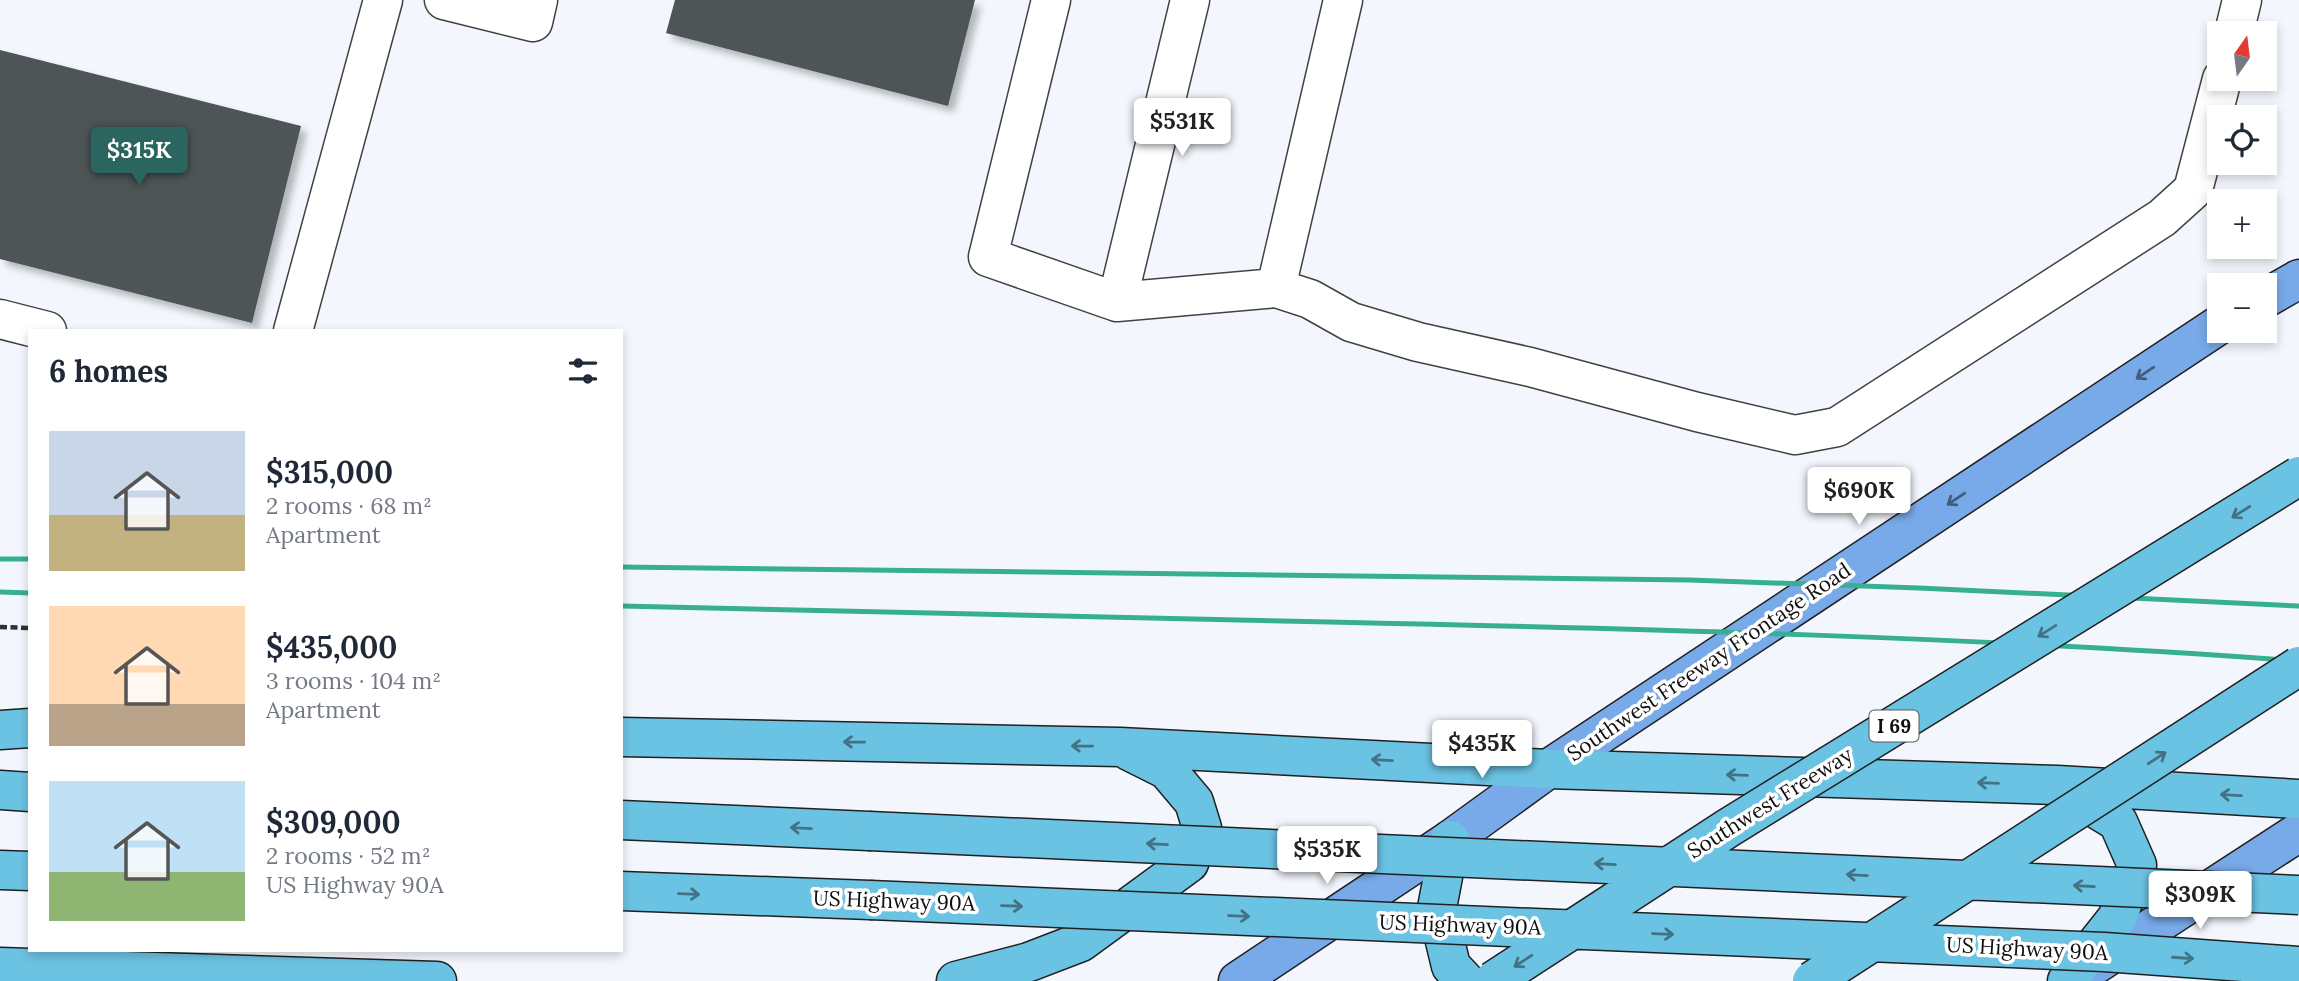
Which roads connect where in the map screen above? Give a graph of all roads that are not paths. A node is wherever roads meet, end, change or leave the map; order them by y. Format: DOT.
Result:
graph roads {
  1 [pos="383,0"];
  2 [pos="444,0"];
  3 [pos="538,0"];
  4 [pos="1051,0"];
  5 [pos="1190,0"];
  6 [pos="1343,0"];
  7 [pos="2242,0"];
  8 [pos="2237,21"];
  9 [pos="2219,91"];
  10 [pos="2299,279"];
  11 [pos="1276,288"];
  12 [pos="2277,292"];
  13 [pos="1116,302"];
  14 [pos="0,319"];
  15 [pos="39,329"];
  16 [pos="294,329"];
  17 [pos="2207,333"];
  18 [pos="2299,476"];
  19 [pos="2299,666"];
  20 [pos="28,728"];
  21 [pos="0,730"];
  22 [pos="623,737"];
  23 [pos="1120,747"];
  24 [pos="1548,769"];
  25 [pos="2057,785"];
  26 [pos="0,790"];
  27 [pos="28,792"];
  28 [pos="2299,799"];
  29 [pos="623,820"];
  30 [pos="2299,832"];
  31 [pos="1450,840"];
  32 [pos="0,870"];
  33 [pos="28,871"];
  34 [pos="623,891"];
  35 [pos="2299,895"];
  36 [pos="0,967"];
  37 [pos="2299,967"];
  38 [pos="437,981"];
  39 [pos="956,981"];
  40 [pos="1238,981"];
  41 [pos="1465,981"];
  42 [pos="1493,981"];
  43 [pos="1812,981"];
  44 [pos="2069,981"];
  1 -- 16 [label="street"];
  2 -- 3 [label="street"];
  4 -- 13 [label="street"];
  5 -- 13 [label="street"];
  6 -- 11 [label="street"];
  7 -- 8 [label="street"];
  9 -- 11 [label="street"];
  10 -- 12 [label="main road"];
  11 -- 13 [label="street"];
  14 -- 15 [label="street"];
  17 -- 24 [label="main road, Southwest Freeway Frontage Road, one-way"];
  18 -- 42 [label="highway, Southwest Freeway / I 69, one-way, bridge"];
  43 -- 19 [label="highway, one-way, bridge"];
  20 -- 21 [label="highway"];
  23 -- 22 [label="highway, one-way"];
  24 -- 23 [label="highway, one-way"];
  23 -- 39 [label="highway"];
  25 -- 24 [label="highway, one-way"];
  24 -- 31 [label="main road, Southwest Freeway Frontage Road"];
  28 -- 25 [label="highway, one-way"];
  25 -- 44 [label="highway"];
  26 -- 27 [label="highway"];
  35 -- 29 [label="highway, one-way, bridge"];
  30 -- 44 [label="main road"];
  31 -- 40 [label="main road, Southwest Freeway Frontage Road"];
  31 -- 41 [label="highway"];
  32 -- 33 [label="highway"];
  34 -- 37 [label="highway, US Highway 90A, one-way, bridge"];
  36 -- 38 [label="highway"];
}
